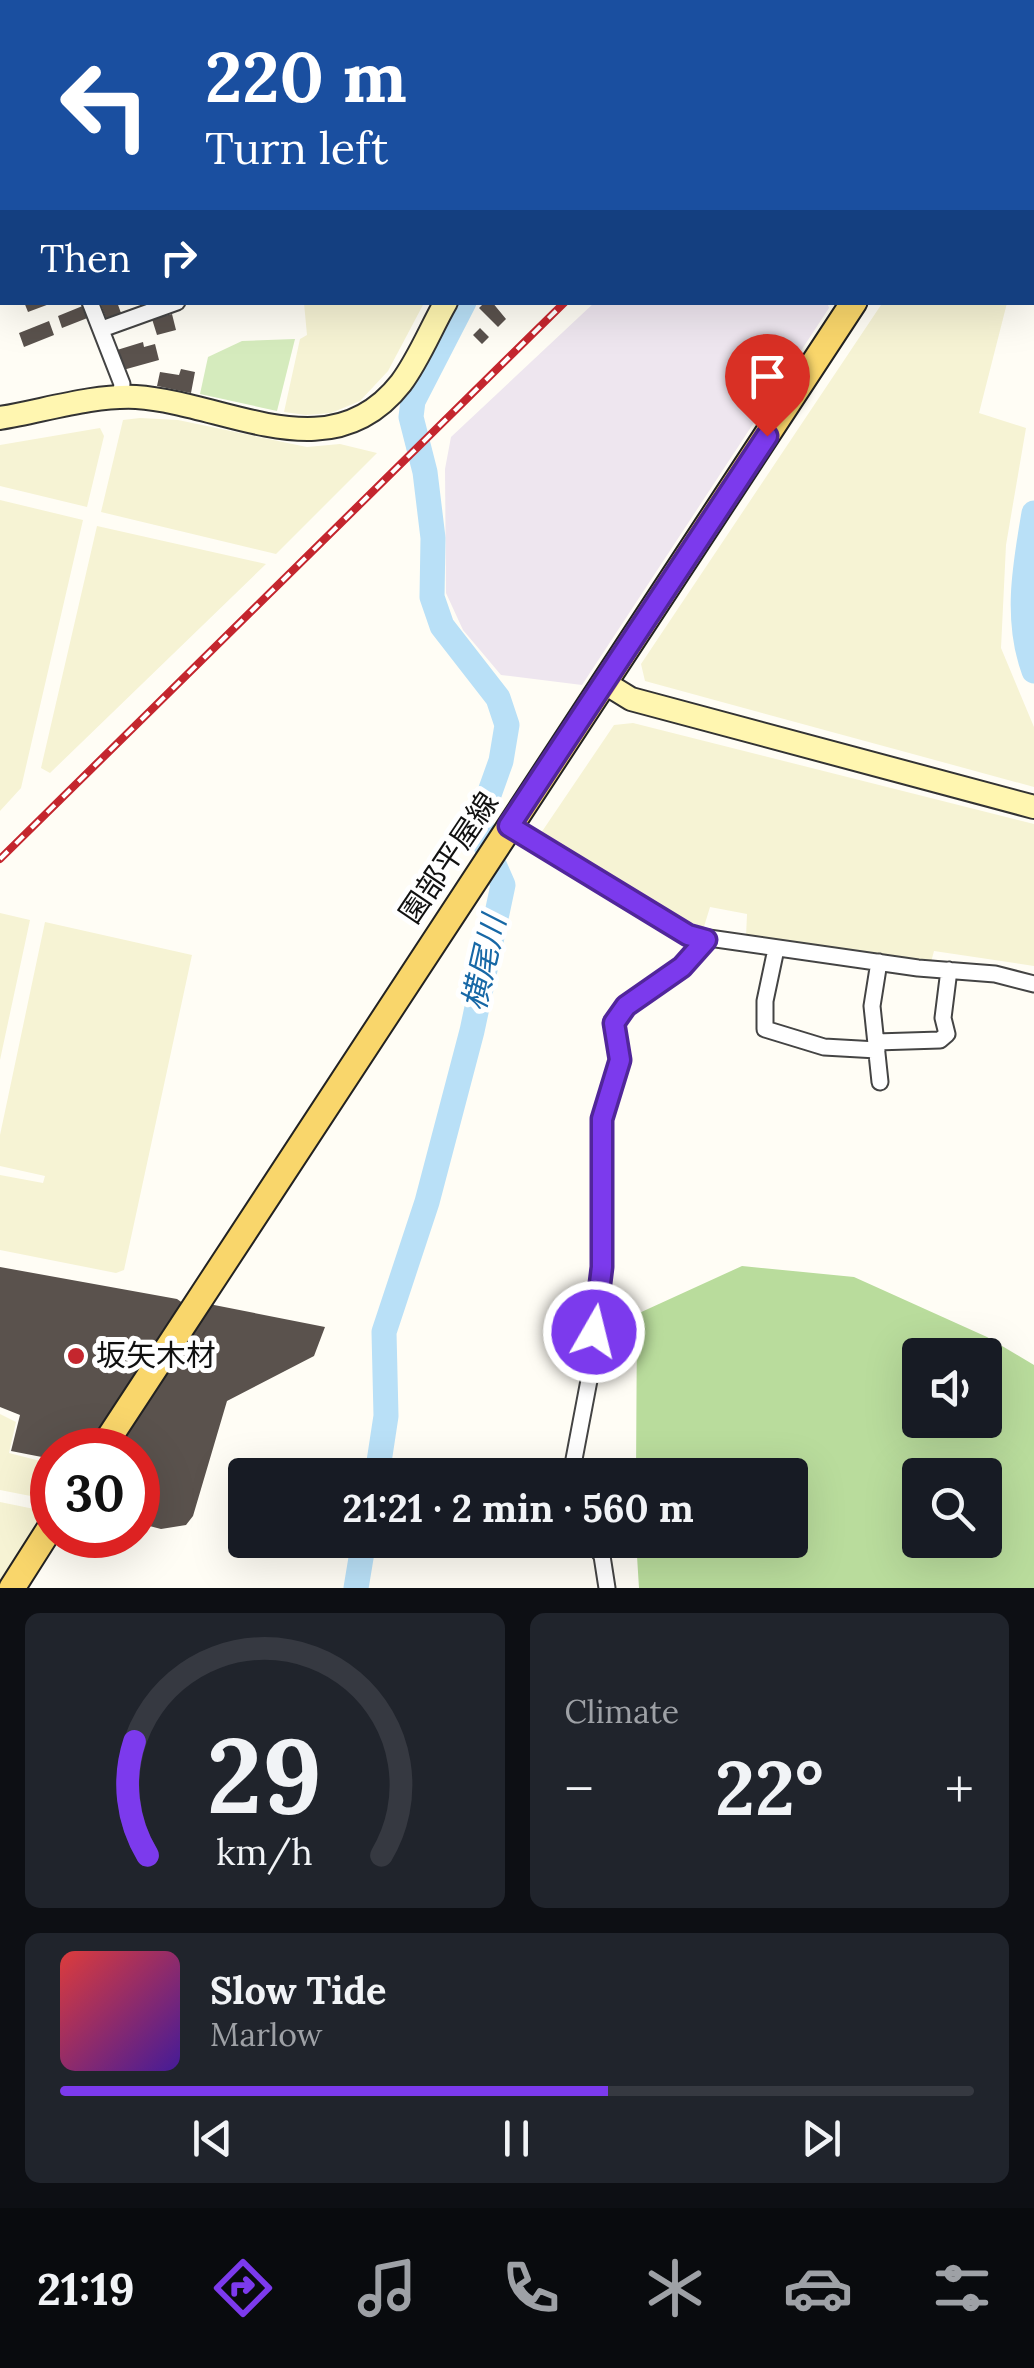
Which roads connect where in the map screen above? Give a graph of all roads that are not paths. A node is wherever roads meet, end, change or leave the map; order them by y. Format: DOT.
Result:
graph roads {
  1 [pos="91,305"];
  2 [pos="169,305"];
  3 [pos="444,305"];
  4 [pos="852,305"];
  5 [pos="102,329"];
  6 [pos="120,398"];
  7 [pos="0,418"];
  8 [pos="605,683"];
  9 [pos="1034,807"];
  10 [pos="509,826"];
  11 [pos="706,940"];
  12 [pos="776,949"];
  13 [pos="879,962"];
  14 [pos="949,970"];
  15 [pos="1034,984"];
  16 [pos="876,1046"];
  17 [pos="880,1082"];
  18 [pos="115,1428"];
  19 [pos="574,1458"];
  20 [pos="31,1558"];
  21 [pos="602,1558"];
  22 [pos="12,1588"];
  23 [pos="607,1588"];
  1 -- 5 [label="street"];
  2 -- 5 [label="street"];
  3 -- 6 [label="street"];
  4 -- 8 [label="main road, 園部平屋線"];
  5 -- 6 [label="street"];
  6 -- 7 [label="street"];
  8 -- 9 [label="street"];
  8 -- 10 [label="main road, 園部平屋線"];
  10 -- 11 [label="street"];
  10 -- 18 [label="main road, 園部平屋線"];
  11 -- 12 [label="street"];
  11 -- 19 [label="street"];
  12 -- 13 [label="street"];
  12 -- 16 [label="street"];
  13 -- 14 [label="street"];
  13 -- 16 [label="street"];
  14 -- 15 [label="street"];
  14 -- 16 [label="street"];
  16 -- 17 [label="street"];
  20 -- 22 [label="main road"];
  21 -- 23 [label="street"];
}
